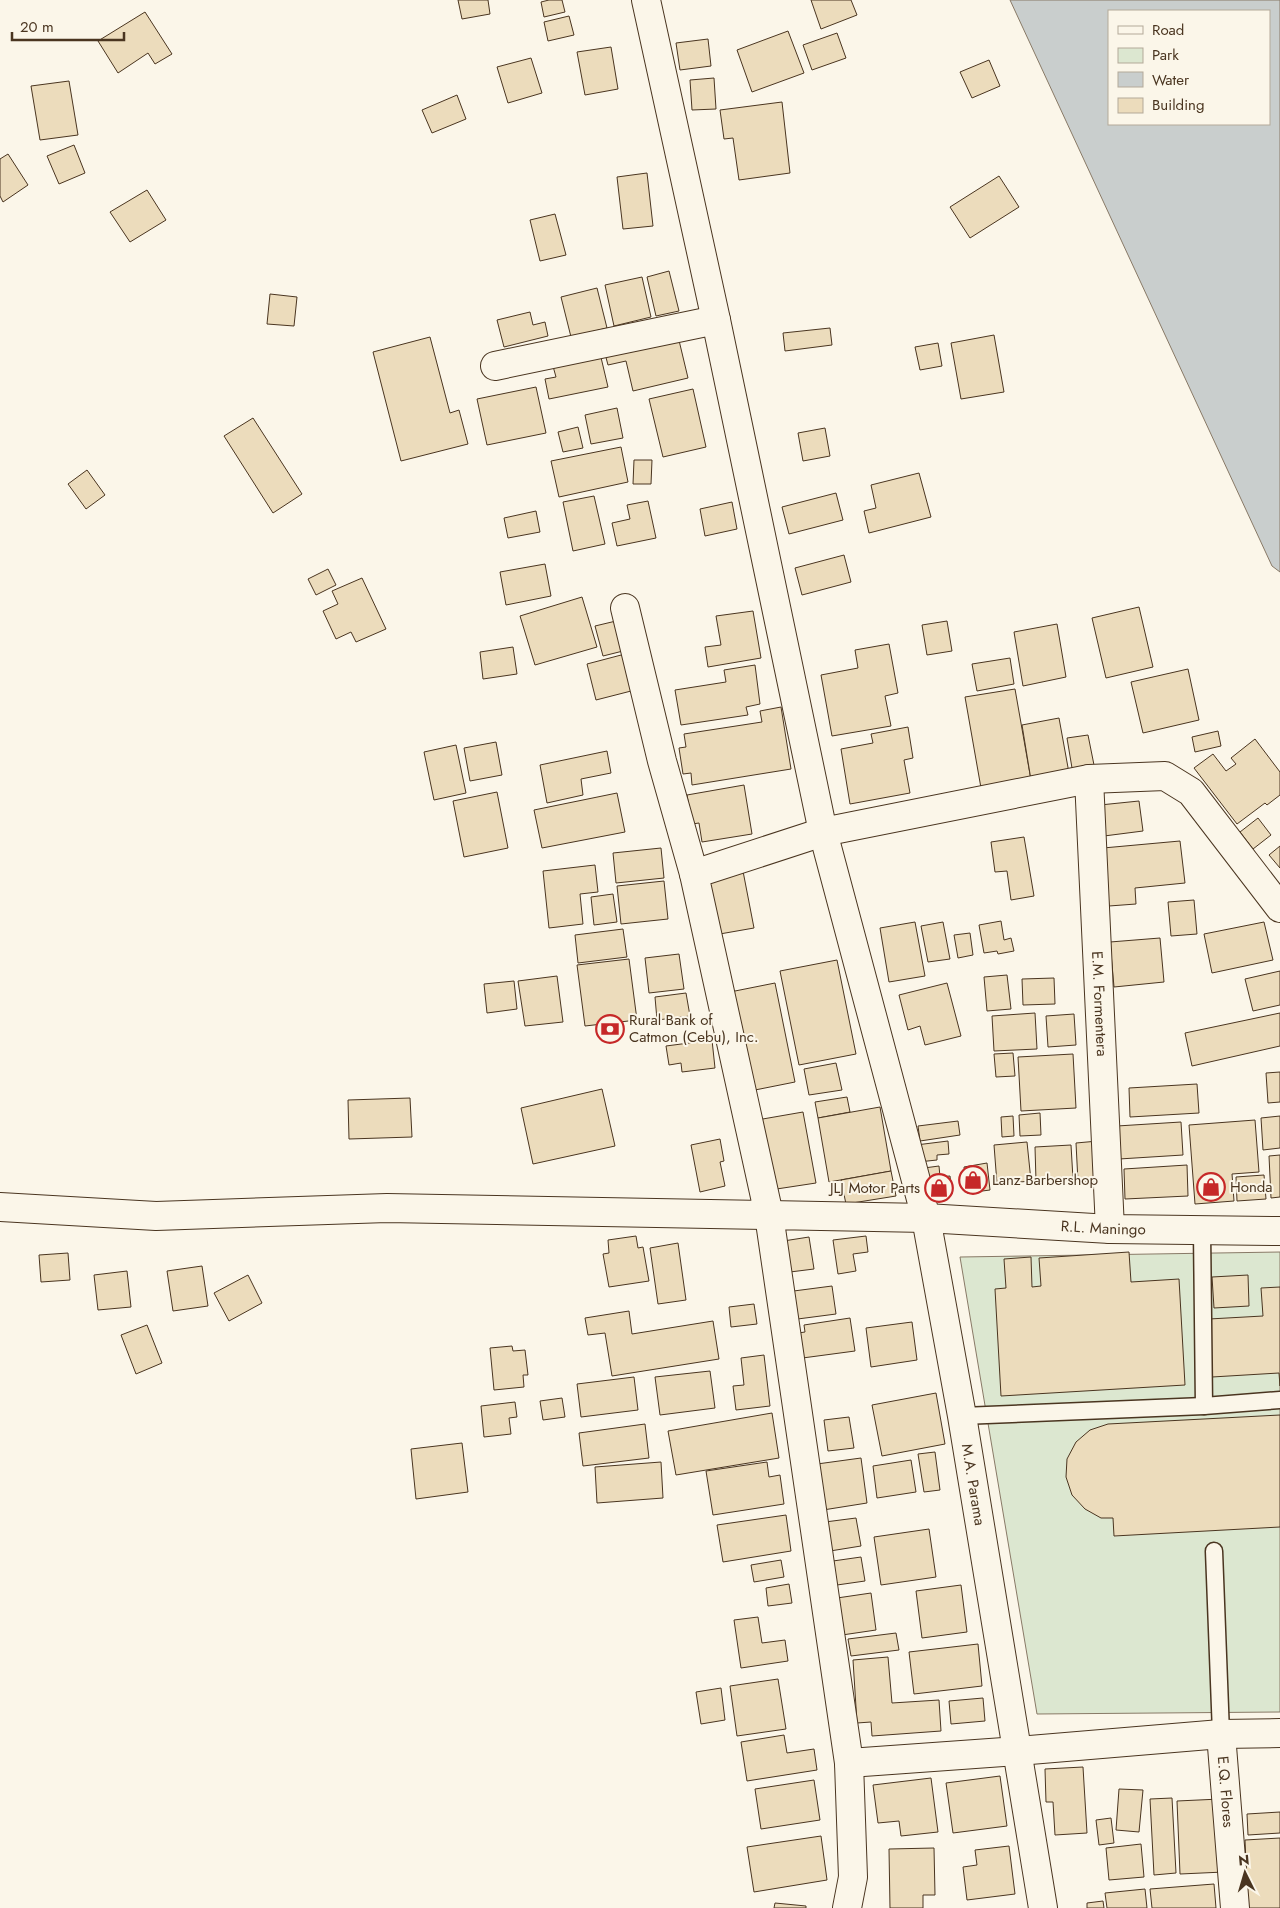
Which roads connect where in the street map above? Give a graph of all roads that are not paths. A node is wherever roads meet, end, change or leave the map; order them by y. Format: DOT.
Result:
graph roads {
  1 [pos="646,0"];
  2 [pos="716,320"];
  3 [pos="495,366"];
  4 [pos="625,608"];
  5 [pos="1089,779"];
  6 [pos="823,832"];
  7 [pos="694,874"];
  8 [pos="1280,908"];
  9 [pos="0,1207"];
  10 [pos="769,1215"];
  11 [pos="926,1218"];
  12 [pos="1110,1229"];
  13 [pos="1202,1231"];
  14 [pos="1280,1231"];
  15 [pos="1280,1400"];
  16 [pos="1204,1406"];
  17 [pos="962,1416"];
  18 [pos="1214,1551"];
  19 [pos="1280,1733"];
  20 [pos="1221,1734"];
  21 [pos="1018,1751"];
  22 [pos="849,1763"];
  23 [pos="846,1908"];
  24 [pos="1043,1908"];
  25 [pos="1236,1908"];
  1 -- 2 [label="street, M.A. Parama"];
  2 -- 3 [label="street"];
  2 -- 6 [label="street, M.A. Parama"];
  4 -- 7 [label="street"];
  5 -- 6 [label="street"];
  5 -- 8 [label="street"];
  5 -- 12 [label="street, E.M. Formentera"];
  6 -- 7 [label="street"];
  6 -- 11 [label="street, M.A. Parama"];
  7 -- 10 [label="street"];
  9 -- 10 [label="street, R.L. Maningo"];
  10 -- 11 [label="street, R.L. Maningo"];
  10 -- 22 [label="street"];
  11 -- 12 [label="street, R.L. Maningo"];
  11 -- 17 [label="street, M.A. Parama"];
  12 -- 13 [label="street, R.L. Maningo"];
  13 -- 14 [label="street, R.L. Maningo"];
  13 -- 16 [label="lane"];
  15 -- 16 [label="lane"];
  16 -- 17 [label="lane"];
  17 -- 21 [label="street, M.A. Parama"];
  18 -- 20 [label="lane"];
  19 -- 20 [label="street"];
  20 -- 21 [label="street"];
  20 -- 25 [label="street, E.Q. Flores"];
  21 -- 22 [label="street"];
  21 -- 24 [label="street, M.A. Parama"];
  22 -- 23 [label="street"];
}
